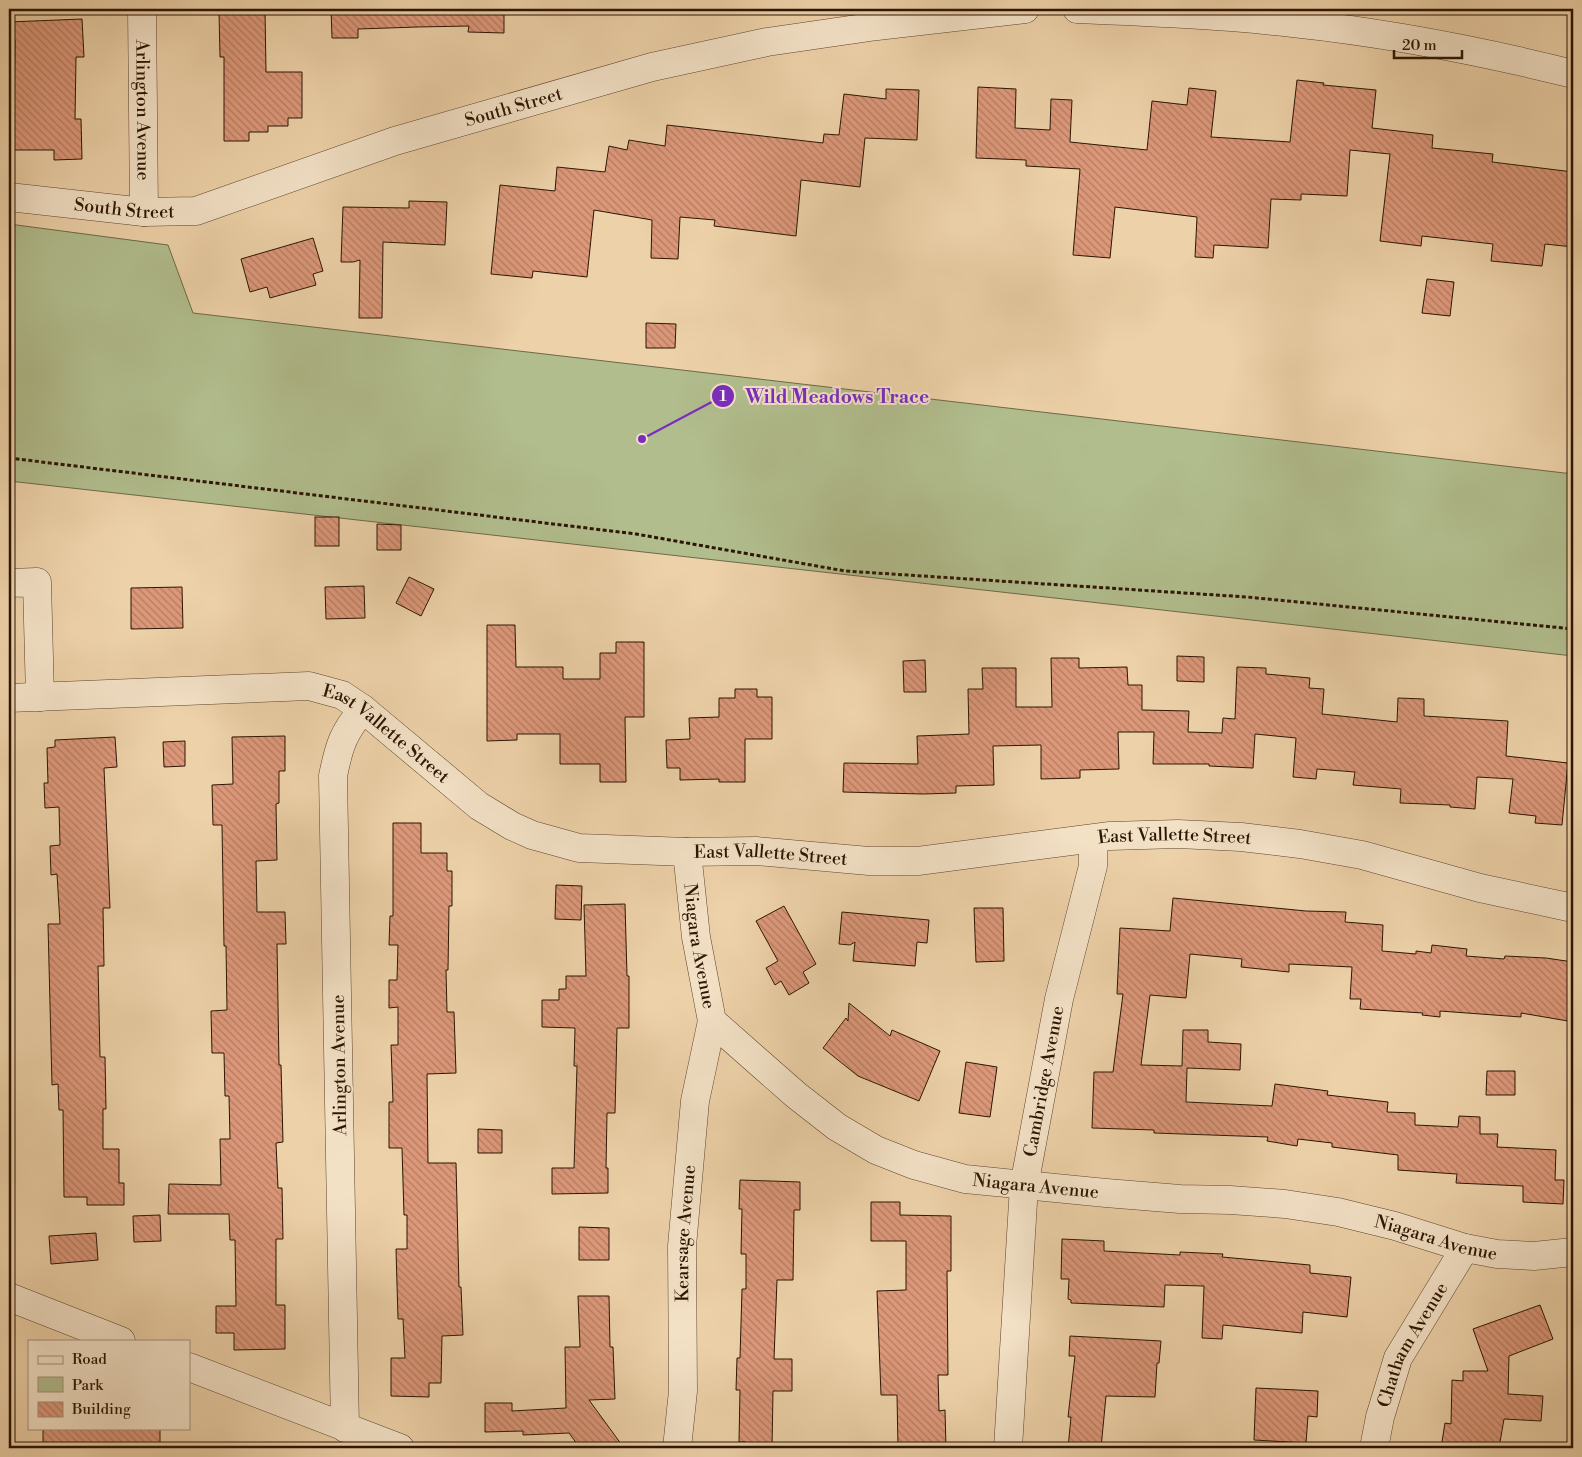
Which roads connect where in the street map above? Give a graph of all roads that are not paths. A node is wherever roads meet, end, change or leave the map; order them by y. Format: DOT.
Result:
graph roads {
  1 [pos="142,9"];
  2 [pos="1025,9"];
  3 [pos="1077,9"];
  4 [pos="1573,74"];
  5 [pos="9,197"];
  6 [pos="144,212"];
  7 [pos="9,583"];
  8 [pos="40,696"];
  9 [pos="9,698"];
  10 [pos="363,709"];
  11 [pos="1093,839"];
  12 [pos="687,852"];
  13 [pos="1573,908"];
  14 [pos="712,1021"];
  15 [pos="1024,1186"];
  16 [pos="1465,1248"];
  17 [pos="1573,1252"];
  18 [pos="9,1297"];
  19 [pos="118,1340"];
  20 [pos="190,1367"];
  21 [pos="345,1428"];
  22 [pos="400,1448"];
  23 [pos="677,1448"];
  24 [pos="1008,1448"];
  25 [pos="1374,1448"];
  1 -- 6 [label="street, Arlington Avenue"];
  2 -- 6 [label="street, South Street"];
  3 -- 4 [label="street"];
  5 -- 6 [label="street, South Street"];
  7 -- 8 [label="street"];
  8 -- 9 [label="street, East Vallette Street"];
  8 -- 10 [label="street, East Vallette Street"];
  10 -- 12 [label="street, East Vallette Street"];
  10 -- 21 [label="street, Arlington Avenue"];
  11 -- 12 [label="street, East Vallette Street"];
  11 -- 13 [label="street, East Vallette Street"];
  11 -- 15 [label="street, Cambridge Avenue"];
  12 -- 14 [label="street, Niagara Avenue"];
  14 -- 15 [label="street, Niagara Avenue"];
  14 -- 23 [label="street, Kearsage Avenue"];
  15 -- 16 [label="street, Niagara Avenue"];
  15 -- 24 [label="street, Cambridge Avenue"];
  16 -- 17 [label="street, Niagara Avenue"];
  16 -- 25 [label="street, Chatham Avenue"];
  18 -- 19 [label="street"];
  20 -- 21 [label="street"];
  21 -- 22 [label="street"];
}
